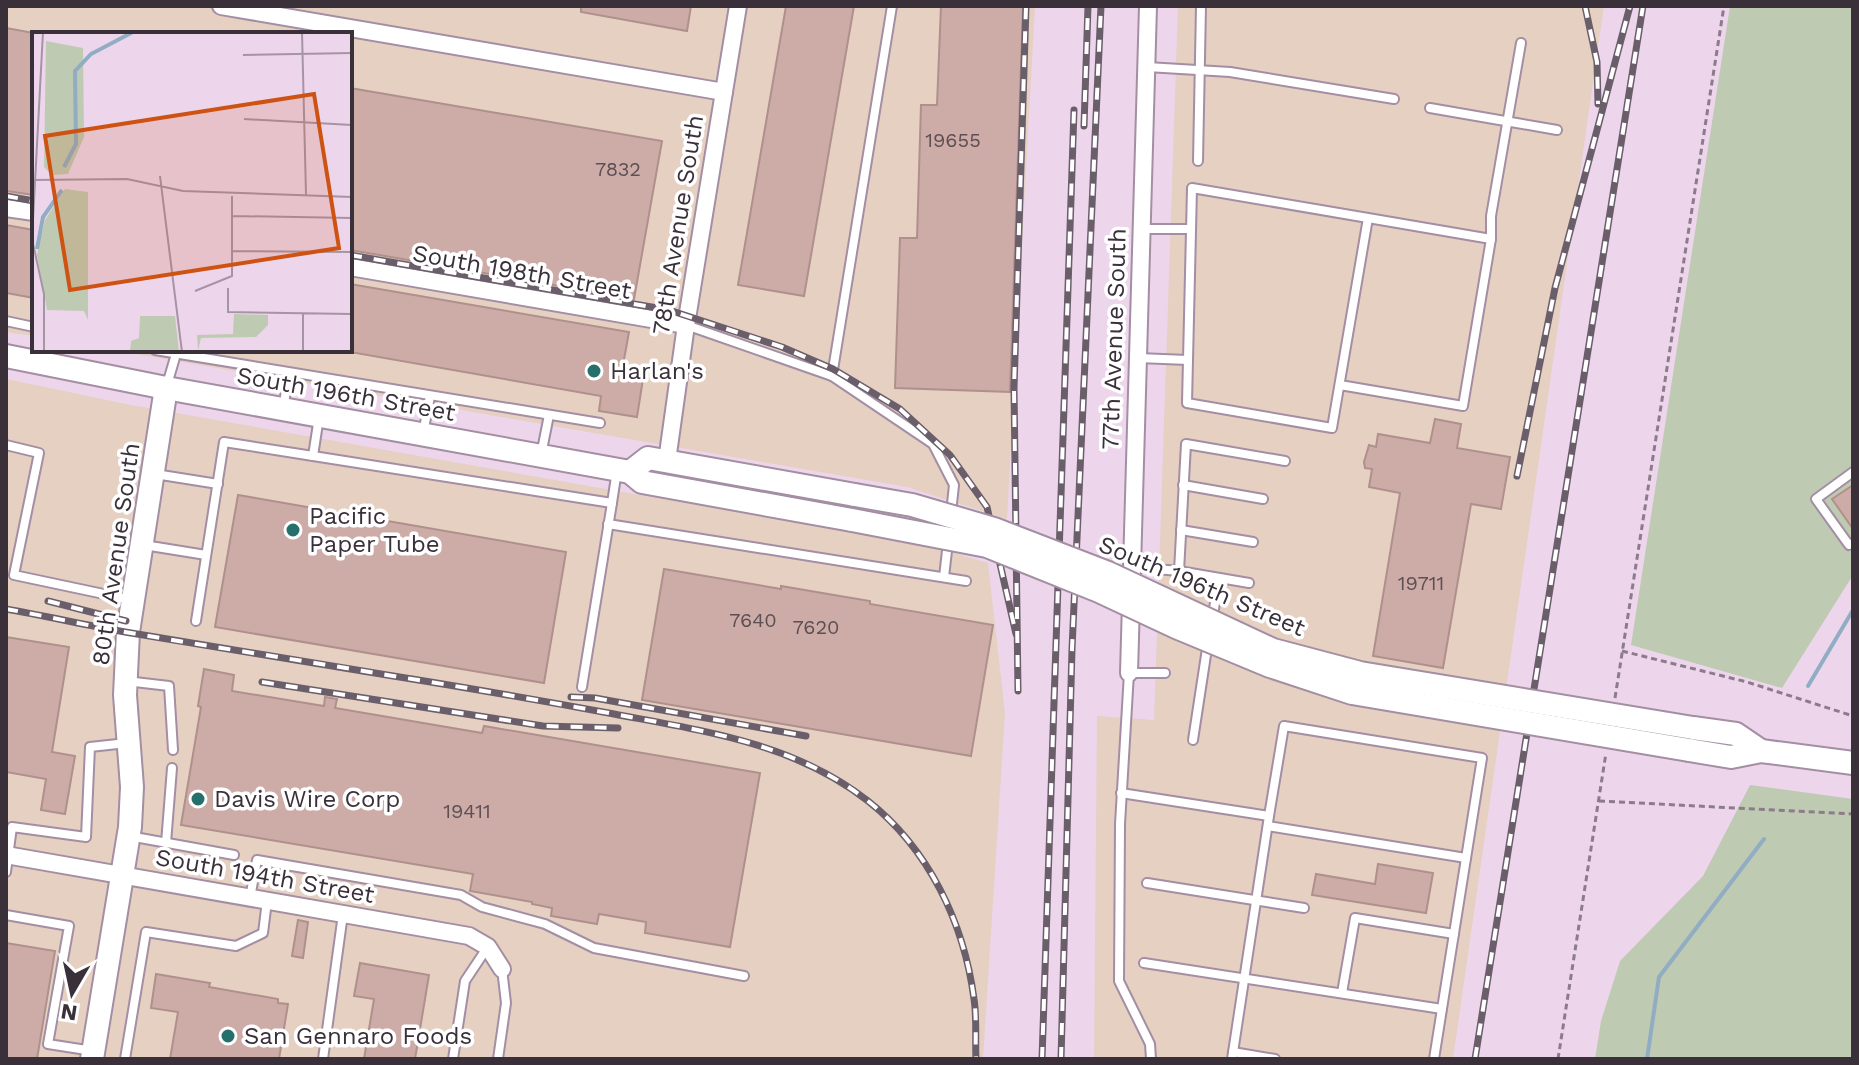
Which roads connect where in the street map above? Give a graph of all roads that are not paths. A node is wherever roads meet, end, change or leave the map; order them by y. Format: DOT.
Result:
graph roads {
  1 [pos="221,6"];
  2 [pos="738,6"];
  3 [pos="892,6"];
  4 [pos="1148,6"];
  5 [pos="1201,6"];
  6 [pos="1521,43"];
  7 [pos="1146,67"];
  8 [pos="1200,70"];
  9 [pos="724,92"];
  10 [pos="1394,99"];
  11 [pos="1430,108"];
  12 [pos="1508,121"];
  13 [pos="1557,130"];
  14 [pos="1198,161"];
  15 [pos="6,208"];
  16 [pos="32,212"];
  17 [pos="1368,218"];
  18 [pos="1141,229"];
  19 [pos="1191,229"];
  20 [pos="1491,239"];
  21 [pos="352,267"];
  22 [pos="6,321"];
  23 [pos="686,325"];
  24 [pos="32,327"];
  25 [pos="166,352"];
  26 [pos="176,354"];
  27 [pos="6,356"];
  28 [pos="53,358"];
  29 [pos="1137,358"];
  30 [pos="1188,360"];
  31 [pos="289,373"];
  32 [pos="832,376"];
  33 [pos="1340,385"];
  34 [pos="166,388"];
  35 [pos="430,396"];
  36 [pos="283,409"];
  37 [pos="549,415"];
  38 [pos="319,416"];
  39 [pos="600,423"];
  40 [pos="423,435"];
  41 [pos="6,445"];
  42 [pos="313,456"];
  43 [pos="541,456"];
  44 [pos="667,461"];
  45 [pos="1285,461"];
  46 [pos="623,471"];
  47 [pos="1853,472"];
  48 [pos="152,474"];
  49 [pos="218,484"];
  50 [pos="1183,485"];
  51 [pos="1263,499"];
  52 [pos="612,503"];
  53 [pos="608,524"];
  54 [pos="1181,530"];
  55 [pos="1253,542"];
  56 [pos="1853,543"];
  57 [pos="141,545"];
  58 [pos="206,555"];
  59 [pos="1132,567"];
  60 [pos="1179,571"];
  61 [pos="944,577"];
  62 [pos="1219,578"];
  63 [pos="966,581"];
  64 [pos="1249,583"];
  65 [pos="132,600"];
  66 [pos="196,621"];
  67 [pos="1129,673"];
  68 [pos="1165,673"];
  69 [pos="125,681"];
  70 [pos="582,687"];
  71 [pos="1691,739"];
  72 [pos="1193,740"];
  73 [pos="127,743"];
  74 [pos="173,750"];
  75 [pos="1853,763"];
  76 [pos="172,768"];
  77 [pos="1121,793"];
  78 [pos="1269,816"];
  79 [pos="9,825"];
  80 [pos="1268,826"];
  81 [pos="129,836"];
  82 [pos="166,843"];
  83 [pos="234,855"];
  84 [pos="1466,858"];
  85 [pos="7,861"];
  86 [pos="124,876"];
  87 [pos="1147,883"];
  88 [pos="258,899"];
  89 [pos="1256,900"];
  90 [pos="1304,908"];
  91 [pos="344,913"];
  92 [pos="6,915"];
  93 [pos="1454,934"];
  94 [pos="488,947"];
  95 [pos="1144,963"];
  96 [pos="502,969"];
  97 [pos="744,976"];
  98 [pos="1244,978"];
  99 [pos="1342,993"];
  100 [pos="1442,1009"];
  101 [pos="93,1055"];
  102 [pos="1233,1056"];
  103 [pos="125,1059"];
  104 [pos="323,1059"];
  105 [pos="453,1059"];
  106 [pos="498,1059"];
  107 [pos="1151,1059"];
  108 [pos="1275,1059"];
  109 [pos="1434,1059"];
  1 -- 9 [label="street"];
  2 -- 9 [label="street, 78th Avenue South"];
  3 -- 32 [label="lane"];
  4 -- 7 [label="street, 77th Avenue South"];
  5 -- 8 [label="lane"];
  6 -- 12 [label="lane"];
  7 -- 8 [label="lane"];
  7 -- 18 [label="street, 77th Avenue South"];
  8 -- 10 [label="lane"];
  8 -- 14 [label="lane"];
  9 -- 23 [label="street, 78th Avenue South"];
  11 -- 12 [label="lane"];
  12 -- 13 [label="lane"];
  12 -- 20 [label="lane"];
  15 -- 16 [label="street"];
  17 -- 19 [label="lane"];
  17 -- 20 [label="lane"];
  17 -- 33 [label="lane"];
  18 -- 19 [label="lane"];
  18 -- 29 [label="street, 77th Avenue South"];
  19 -- 30 [label="lane"];
  20 -- 33 [label="lane"];
  21 -- 23 [label="street, South 198th Street"];
  22 -- 24 [label="lane"];
  23 -- 32 [label="lane"];
  23 -- 44 [label="street, 78th Avenue South"];
  25 -- 26 [label="lane"];
  26 -- 31 [label="lane"];
  26 -- 34 [label="lane"];
  27 -- 28 [label="main road, South 196th Street"];
  28 -- 34 [label="main road, South 196th Street"];
  29 -- 30 [label="lane"];
  29 -- 59 [label="street, 77th Avenue South"];
  30 -- 33 [label="lane"];
  31 -- 35 [label="lane"];
  31 -- 36 [label="lane"];
  32 -- 61 [label="lane"];
  34 -- 36 [label="main road, South 196th Street"];
  34 -- 48 [label="main road, 80th Avenue South"];
  35 -- 37 [label="lane"];
  35 -- 40 [label="lane"];
  36 -- 38 [label="main road, South 196th Street"];
  37 -- 39 [label="lane"];
  37 -- 43 [label="lane"];
  38 -- 40 [label="main road, South 196th Street"];
  38 -- 42 [label="lane"];
  40 -- 43 [label="main road, South 196th Street"];
  41 -- 65 [label="lane"];
  42 -- 49 [label="lane"];
  42 -- 52 [label="lane"];
  43 -- 46 [label="main road, South 196th Street"];
  44 -- 46 [label="main road, South 196th Street"];
  44 -- 71 [label="main road, South 196th Street, bridge"];
  45 -- 50 [label="lane"];
  46 -- 52 [label="lane"];
  46 -- 71 [label="main road, South 196th Street, bridge"];
  47 -- 56 [label="lane"];
  48 -- 49 [label="lane"];
  48 -- 57 [label="main road, 80th Avenue South"];
  49 -- 58 [label="lane"];
  50 -- 51 [label="lane"];
  50 -- 54 [label="lane"];
  52 -- 53 [label="lane"];
  53 -- 61 [label="lane"];
  53 -- 70 [label="lane"];
  54 -- 55 [label="lane"];
  54 -- 60 [label="lane"];
  57 -- 58 [label="lane"];
  57 -- 65 [label="main road, 80th Avenue South"];
  58 -- 66 [label="lane"];
  59 -- 60 [label="lane"];
  59 -- 67 [label="street, 77th Avenue South"];
  60 -- 62 [label="lane"];
  61 -- 63 [label="lane"];
  62 -- 64 [label="lane"];
  62 -- 72 [label="lane"];
  65 -- 69 [label="main road, 80th Avenue South"];
  67 -- 68 [label="lane"];
  67 -- 77 [label="lane"];
  69 -- 73 [label="main road, 80th Avenue South"];
  69 -- 74 [label="lane"];
  71 -- 75 [label="main road, South 196th Street"];
  73 -- 79 [label="lane"];
  73 -- 81 [label="main road, 80th Avenue South"];
  76 -- 82 [label="lane"];
  77 -- 78 [label="lane"];
  77 -- 107 [label="lane"];
  78 -- 80 [label="lane"];
  78 -- 84 [label="lane"];
  79 -- 85 [label="lane"];
  80 -- 84 [label="lane"];
  80 -- 89 [label="lane"];
  81 -- 82 [label="lane"];
  81 -- 86 [label="main road, 80th Avenue South"];
  82 -- 83 [label="lane"];
  84 -- 93 [label="lane"];
  85 -- 86 [label="street, South 194th Street"];
  86 -- 88 [label="street, South 194th Street"];
  86 -- 101 [label="main road, 80th Avenue South"];
  87 -- 89 [label="lane"];
  88 -- 91 [label="street, South 194th Street"];
  88 -- 97 [label="lane"];
  88 -- 103 [label="lane"];
  89 -- 90 [label="lane"];
  89 -- 98 [label="lane"];
  91 -- 94 [label="street, South 194th Street"];
  91 -- 104 [label="lane"];
  92 -- 101 [label="lane"];
  93 -- 99 [label="lane"];
  93 -- 100 [label="lane"];
  94 -- 96 [label="street"];
  94 -- 105 [label="lane"];
  95 -- 98 [label="lane"];
  96 -- 106 [label="lane"];
  98 -- 99 [label="lane"];
  98 -- 102 [label="lane"];
  99 -- 100 [label="lane"];
  100 -- 109 [label="lane"];
  102 -- 108 [label="lane"];
}
